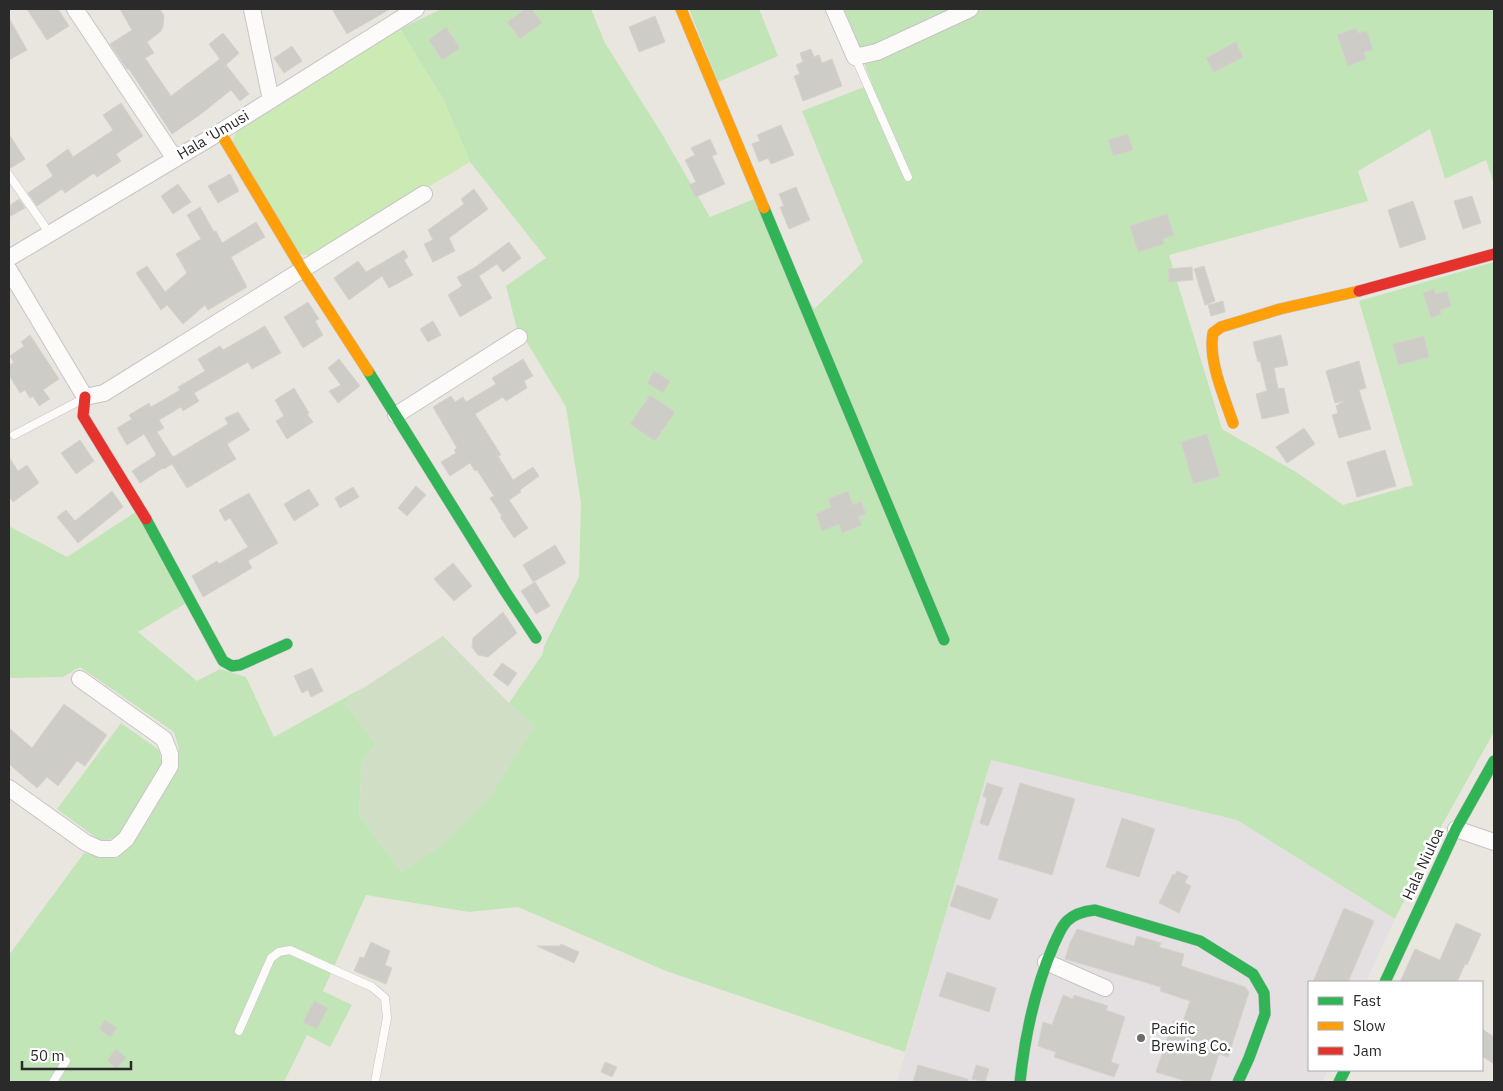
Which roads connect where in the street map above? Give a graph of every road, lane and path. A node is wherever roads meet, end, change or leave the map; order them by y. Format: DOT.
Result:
graph roads {
  1 [pos="75,9"];
  2 [pos="252,9"];
  3 [pos="681,9"];
  4 [pos="834,9"];
  5 [pos="970,9"];
  6 [pos="408,11"];
  7 [pos="855,58"];
  8 [pos="271,100"];
  9 [pos="220,132"];
  10 [pos="175,159"];
  11 [pos="9,175"];
  12 [pos="908,178"];
  13 [pos="424,194"];
  14 [pos="50,234"];
  15 [pos="1494,254"];
  16 [pos="9,258"];
  17 [pos="302,269"];
  18 [pos="9,270"];
  19 [pos="519,338"];
  20 [pos="85,397"];
  21 [pos="396,415"];
  22 [pos="1232,423"];
  23 [pos="14,435"];
  24 [pos="536,638"];
  25 [pos="944,640"];
  26 [pos="287,644"];
  27 [pos="80,679"];
  28 [pos="1494,761"];
  29 [pos="9,788"];
  30 [pos="1456,829"];
  31 [pos="1494,842"];
  32 [pos="1046,962"];
  33 [pos="1385,981"];
  34 [pos="1105,988"];
  35 [pos="239,1031"];
  36 [pos="66,1061"];
  37 [pos="53,1082"];
  38 [pos="376,1082"];
  39 [pos="1020,1082"];
  40 [pos="1238,1082"];
  1 -- 10 [label="street"];
  2 -- 8 [label="street"];
  3 -- 25 [label="street"];
  4 -- 7 [label="street"];
  5 -- 7 [label="street"];
  6 -- 8 [label="street, Hala 'Umusi"];
  7 -- 12 [label="lane"];
  8 -- 9 [label="street, Hala 'Umusi"];
  9 -- 10 [label="street, Hala 'Umusi"];
  9 -- 17 [label="street"];
  10 -- 14 [label="street, Hala 'Umusi"];
  11 -- 14 [label="lane"];
  13 -- 17 [label="street"];
  14 -- 16 [label="street, Hala 'Umusi"];
  15 -- 22 [label="street"];
  17 -- 20 [label="street"];
  17 -- 21 [label="street"];
  18 -- 20 [label="street"];
  19 -- 21 [label="street"];
  20 -- 23 [label="lane"];
  20 -- 26 [label="street"];
  21 -- 24 [label="street"];
  27 -- 29 [label="street"];
  28 -- 30 [label="street, Hala Niuloa"];
  30 -- 31 [label="street"];
  30 -- 33 [label="street, Hala Niuloa"];
  32 -- 34 [label="street"];
  32 -- 39 [label="street"];
  32 -- 40 [label="street"];
  35 -- 38 [label="lane"];
  36 -- 37 [label="lane"];
}
